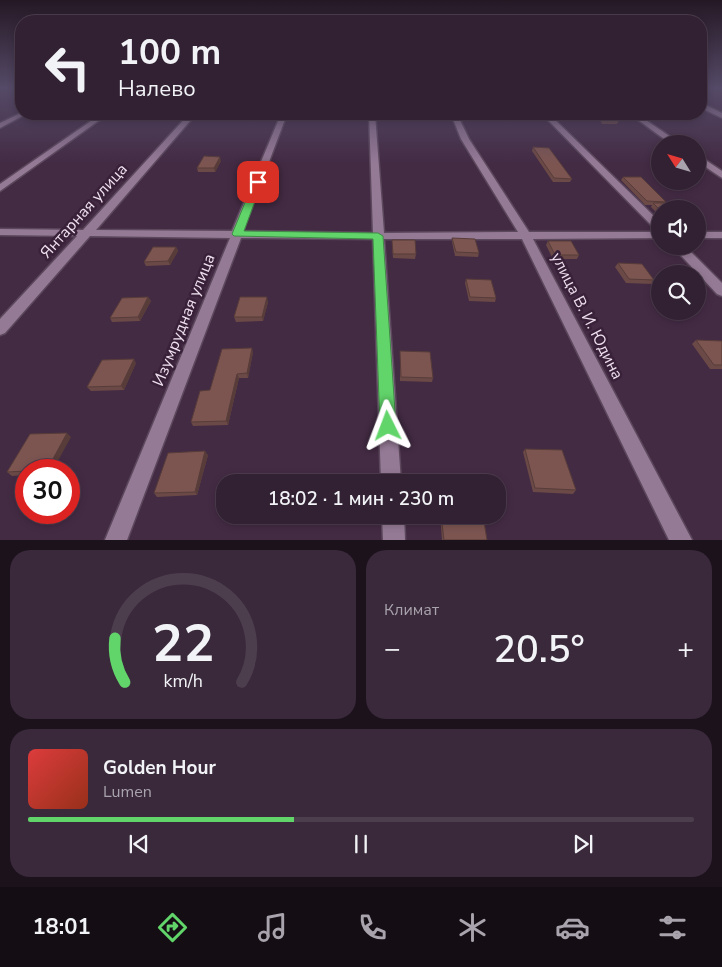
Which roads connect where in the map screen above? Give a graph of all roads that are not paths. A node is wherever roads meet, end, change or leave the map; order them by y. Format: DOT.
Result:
graph roads {
  1 [pos="15,118"];
  2 [pos="96,120"];
  3 [pos="188,120"];
  4 [pos="282,120"];
  5 [pos="372,120"];
  6 [pos="457,120"];
  7 [pos="551,120"];
  8 [pos="642,120"];
  9 [pos="0,126"];
  10 [pos="664,135"];
  11 [pos="706,164"];
  12 [pos="722,175"];
  13 [pos="0,188"];
  14 [pos="651,219"];
  15 [pos="0,232"];
  16 [pos="86,233"];
  17 [pos="238,234"];
  18 [pos="525,234"];
  19 [pos="651,235"];
  20 [pos="706,235"];
  21 [pos="722,235"];
  22 [pos="378,236"];
  23 [pos="687,255"];
  24 [pos="722,291"];
  25 [pos="0,329"];
  26 [pos="391,474"];
  27 [pos="393,524"];
  28 [pos="116,540"];
  29 [pos="394,540"];
  30 [pos="681,540"];
  1 -- 9 [label="street"];
  2 -- 13 [label="street"];
  3 -- 16 [label="street, Янтарная улица"];
  4 -- 17 [label="street, Изумрудная улица"];
  5 -- 22 [label="street"];
  6 -- 18 [label="street, улица В. И. Юдина"];
  7 -- 14 [label="street"];
  8 -- 10 [label="street"];
  11 -- 12 [label="street"];
  15 -- 16 [label="street"];
  16 -- 17 [label="street"];
  16 -- 25 [label="street, Янтарная улица"];
  17 -- 22 [label="street"];
  17 -- 28 [label="street, Изумрудная улица"];
  18 -- 19 [label="street"];
  18 -- 22 [label="street"];
  18 -- 30 [label="street, улица В. И. Юдина"];
  20 -- 21 [label="street"];
  22 -- 26 [label="street"];
  23 -- 24 [label="street"];
  27 -- 29 [label="street"];
}
